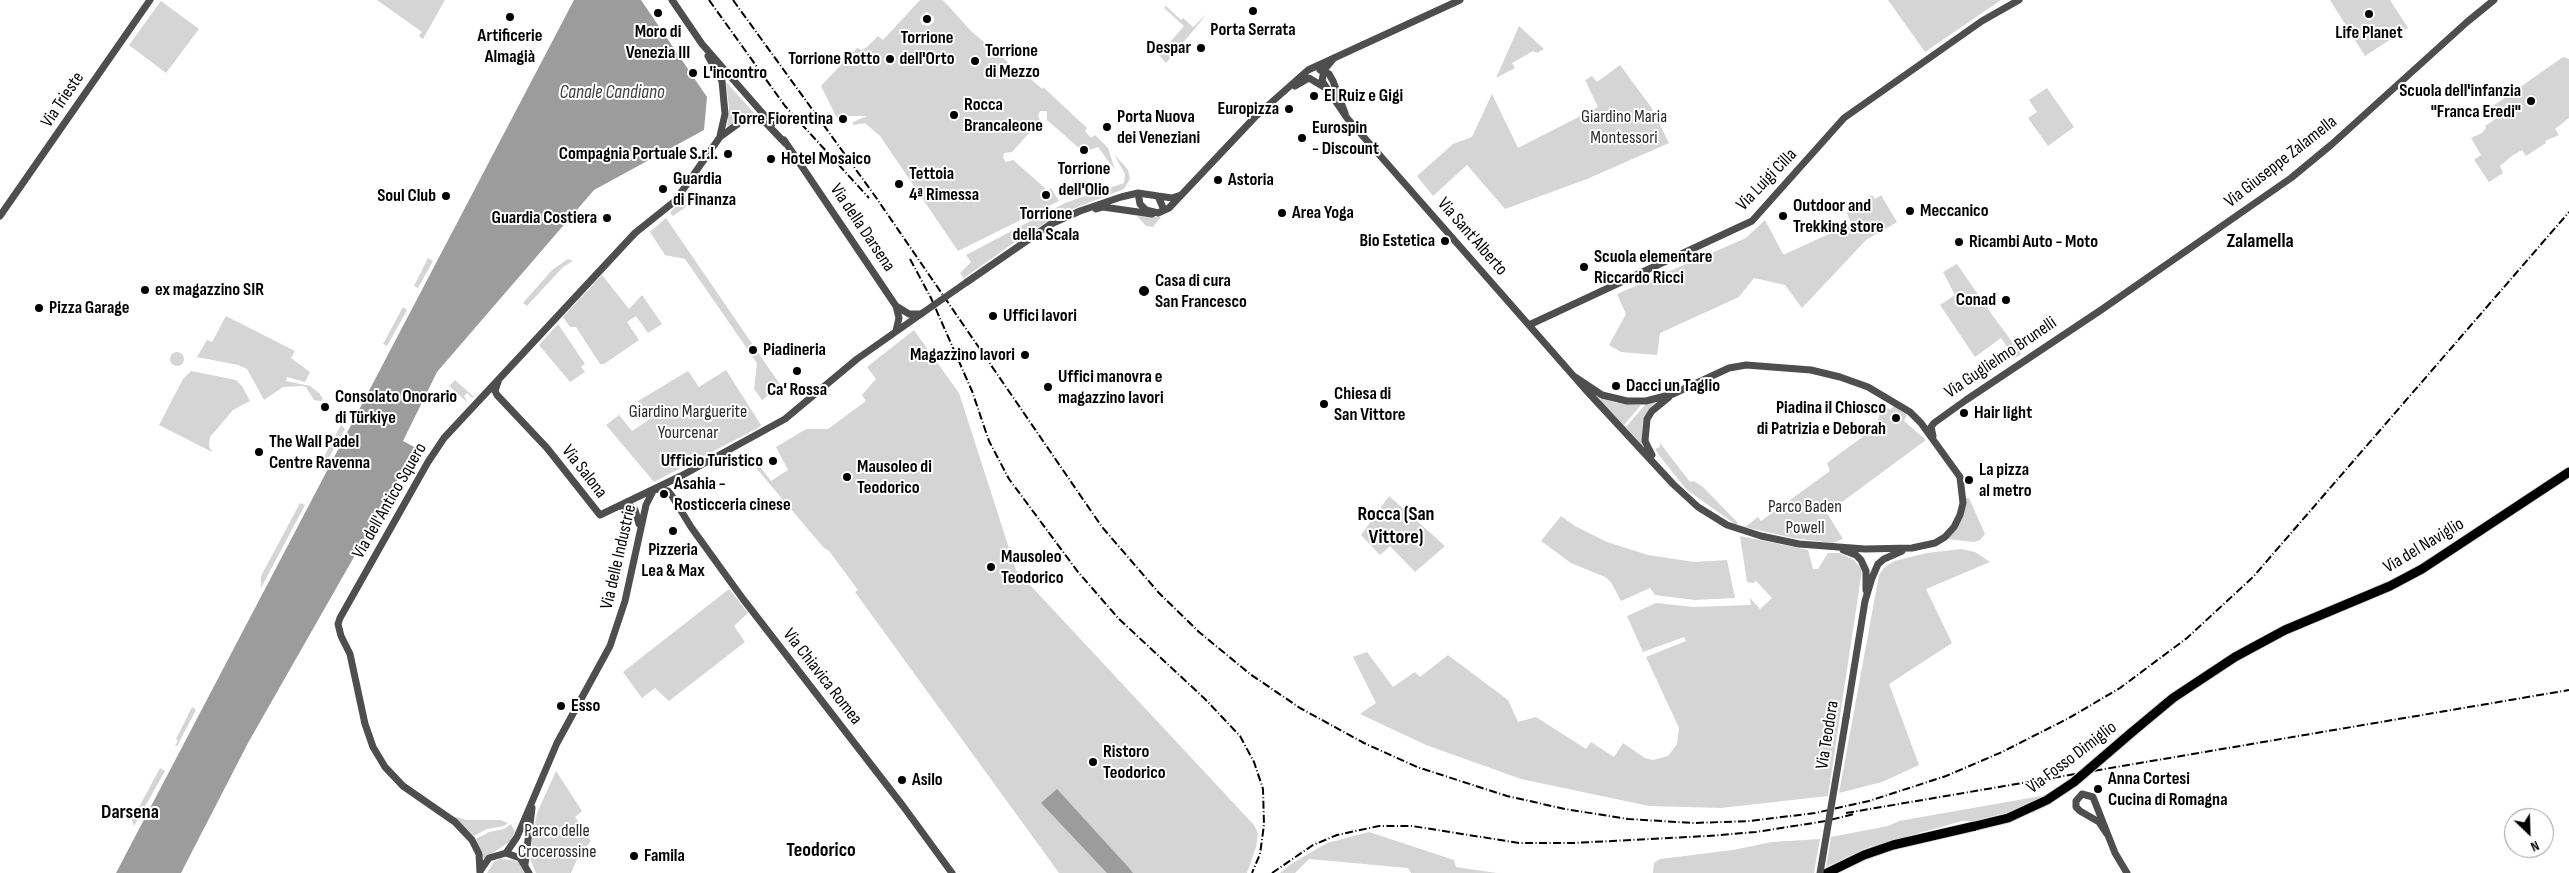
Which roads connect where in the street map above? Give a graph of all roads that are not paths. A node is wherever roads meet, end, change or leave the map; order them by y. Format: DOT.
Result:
graph roads {
  1 [pos="150,0"];
  2 [pos="672,0"];
  3 [pos="1460,0"];
  4 [pos="2019,0"];
  5 [pos="2486,0"];
  6 [pos="2494,0"];
  7 [pos="2466,22"];
  8 [pos="702,44"];
  9 [pos="1334,58"];
  10 [pos="1308,70"];
  11 [pos="1324,70"];
  12 [pos="1324,87"];
  13 [pos="1258,115"];
  14 [pos="1347,118"];
  15 [pos="720,137"];
  16 [pos="785,143"];
  17 [pos="1187,190"];
  18 [pos="1138,193"];
  19 [pos="1158,196"];
  20 [pos="1080,211"];
  21 [pos="1161,212"];
  22 [pos="0,216"];
  23 [pos="896,306"];
  24 [pos="2100,310"];
  25 [pos="921,314"];
  26 [pos="1529,325"];
  27 [pos="896,331"];
  28 [pos="1575,376"];
  29 [pos="501,378"];
  30 [pos="1673,394"];
  31 [pos="1933,439"];
  32 [pos="2569,472"];
  33 [pos="680,476"];
  34 [pos="1674,484"];
  35 [pos="655,489"];
  36 [pos="672,496"];
  37 [pos="619,507"];
  38 [pos="639,531"];
  39 [pos="1831,547"];
  40 [pos="1912,548"];
  41 [pos="1865,601"];
  42 [pos="2285,630"];
  43 [pos="534,798"];
  44 [pos="2099,812"];
  45 [pos="2092,817"];
  46 [pos="2107,834"];
  47 [pos="506,853"];
  48 [pos="525,864"];
  49 [pos="480,872"];
  50 [pos="529,873"];
  51 [pos="952,873"];
  52 [pos="1820,873"];
  53 [pos="1827,873"];
  54 [pos="2127,873"];
  1 -- 22 [label="street, Via Trieste"];
  2 -- 8 [label="street, Via della Darsena"];
  3 -- 9 [label="street"];
  4 -- 26 [label="street, Via Luigi Cilla"];
  5 -- 7 [label="street, Via Giuseppe Zalamella"];
  6 -- 7 [label="street, Via Giuseppe Zalamella"];
  7 -- 24 [label="street, Via Giuseppe Zalamella"];
  8 -- 15 [label="street, Via della Darsena"];
  8 -- 16 [label="street, Via della Darsena"];
  9 -- 10 [label="street"];
  9 -- 11 [label="street"];
  10 -- 11 [label="street"];
  10 -- 13 [label="street"];
  11 -- 12 [label="street"];
  11 -- 14 [label="street, Via Sant'Alberto"];
  12 -- 13 [label="street"];
  12 -- 14 [label="street, Via Sant'Alberto"];
  13 -- 17 [label="street"];
  14 -- 26 [label="street, Via Sant'Alberto"];
  15 -- 16 [label="street, Via della Darsena"];
  15 -- 29 [label="street, Via dell'Antico Squero"];
  16 -- 23 [label="street, Via della Darsena"];
  17 -- 19 [label="street"];
  17 -- 21 [label="street"];
  18 -- 19 [label="street"];
  18 -- 20 [label="street"];
  18 -- 21 [label="street"];
  19 -- 21 [label="street"];
  20 -- 21 [label="street"];
  20 -- 25 [label="street, bridge"];
  23 -- 25 [label="street"];
  23 -- 27 [label="street"];
  24 -- 31 [label="street, Via Guglielmo Brunelli"];
  25 -- 27 [label="street"];
  26 -- 28 [label="street, Via Sant'Alberto"];
  27 -- 33 [label="street"];
  28 -- 30 [label="street, Via Sant'Alberto"];
  28 -- 34 [label="street, Via Sant'Alberto"];
  29 -- 37 [label="street, Via Salona"];
  29 -- 49 [label="street, Via dell'Antico Squero"];
  30 -- 31 [label="street, Via Sant'Alberto"];
  30 -- 34 [label="street, Via Sant'Alberto"];
  31 -- 40 [label="street, Via Sant'Alberto"];
  32 -- 42 [label="main road, Via del Naviglio"];
  33 -- 35 [label="street, Via Salona"];
  33 -- 36 [label="street"];
  34 -- 39 [label="street, Via Sant'Alberto"];
  35 -- 36 [label="street, Via delle Industrie"];
  35 -- 37 [label="street, Via Salona"];
  35 -- 38 [label="street, Via delle Industrie"];
  36 -- 51 [label="street, Via Chiavica Romea"];
  37 -- 38 [label="street"];
  38 -- 43 [label="street, Via delle Industrie"];
  39 -- 40 [label="street"];
  39 -- 41 [label="street, Via Teodora"];
  40 -- 41 [label="street, Via Teodora"];
  41 -- 52 [label="street, Via Teodora, bridge"];
  42 -- 53 [label="main road, Via Fosso Dimiglio, bridge"];
  43 -- 47 [label="street, Via delle Industrie"];
  43 -- 48 [label="street, Via delle Industrie"];
  44 -- 45 [label="street"];
  44 -- 45 [label="street"];
  44 -- 46 [label="street"];
  45 -- 46 [label="street"];
  46 -- 54 [label="street"];
  47 -- 48 [label="street"];
  47 -- 49 [label="street"];
  48 -- 50 [label="street"];
}
